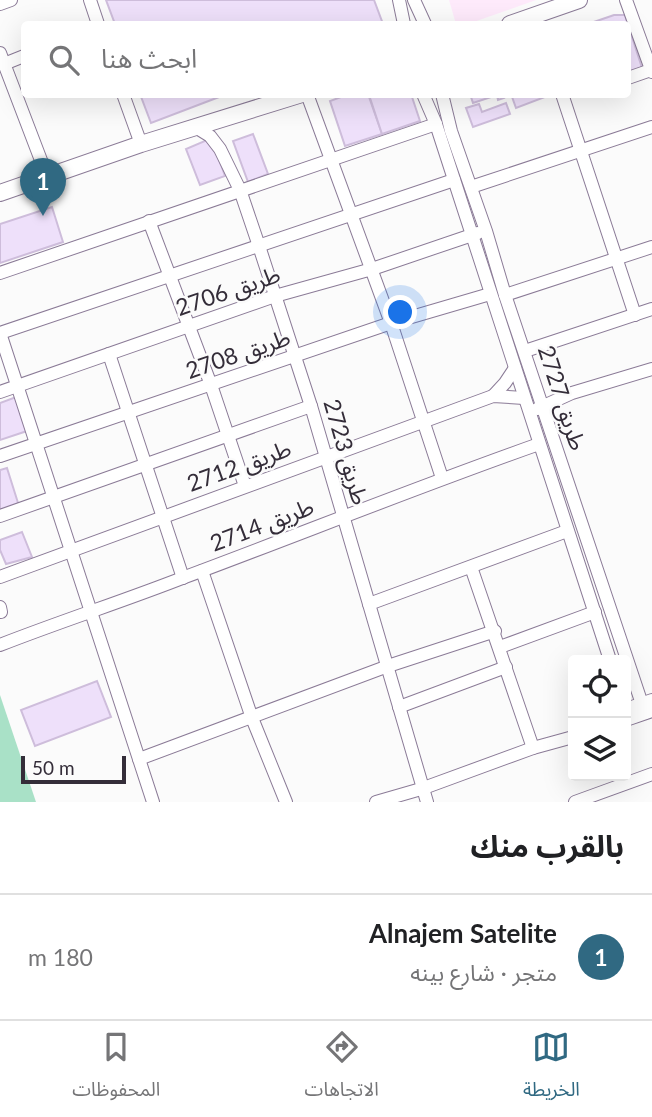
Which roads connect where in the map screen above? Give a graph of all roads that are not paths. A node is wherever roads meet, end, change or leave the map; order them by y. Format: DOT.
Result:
graph roads {
  1 [pos="11,0"];
  2 [pos="90,0"];
  3 [pos="399,0"];
  4 [pos="414,0"];
  5 [pos="579,0"];
  6 [pos="626,0"];
  7 [pos="0,4"];
  8 [pos="535,20"];
  9 [pos="97,21"];
  10 [pos="403,21"];
  11 [pos="424,21"];
  12 [pos="21,56"];
  13 [pos="2,59"];
  14 [pos="652,71"];
  15 [pos="631,77"];
  16 [pos="124,98"];
  17 [pos="290,98"];
  18 [pos="309,98"];
  19 [pos="426,98"];
  20 [pos="443,98"];
  21 [pos="567,98"];
  22 [pos="436,124"];
  23 [pos="652,127"];
  24 [pos="197,128"];
  25 [pos="141,144"];
  26 [pos="579,150"];
  27 [pos="332,159"];
  28 [pos="47,176"];
  29 [pos="454,180"];
  30 [pos="471,187"];
  31 [pos="240,190"];
  32 [pos="0,193"];
  33 [pos="352,214"];
  34 [pos="149,221"];
  35 [pos="486,230"];
  36 [pos="471,235"];
  37 [pos="259,247"];
  38 [pos="652,247"];
  39 [pos="617,260"];
  40 [pos="372,269"];
  41 [pos="0,273"];
  42 [pos="170,278"];
  43 [pos="490,294"];
  44 [pos="505,295"];
  45 [pos="275,296"];
  46 [pos="652,309"];
  47 [pos="635,315"];
  48 [pos="391,323"];
  49 [pos="188,327"];
  50 [pos="0,333"];
  51 [pos="525,351"];
  52 [pos="109,354"];
  53 [pos="295,356"];
  54 [pos="514,369"];
  55 [pos="652,369"];
  56 [pos="534,384"];
  57 [pos="211,385"];
  58 [pos="19,386"];
  59 [pos="0,393"];
  60 [pos="572,393"];
  61 [pos="493,396"];
  62 [pos="524,398"];
  63 [pos="311,407"];
  64 [pos="542,407"];
  65 [pos="528,412"];
  66 [pos="128,414"];
  67 [pos="422,421"];
  68 [pos="228,435"];
  69 [pos="35,444"];
  70 [pos="539,444"];
  71 [pos="0,456"];
  72 [pos="326,457"];
  73 [pos="144,465"];
  74 [pos="442,478"];
  75 [pos="245,486"];
  76 [pos="52,496"];
  77 [pos="0,516"];
  78 [pos="343,516"];
  79 [pos="161,517"];
  80 [pos="567,531"];
  81 [pos="71,552"];
  82 [pos="471,568"];
  83 [pos="202,571"];
  84 [pos="0,577"];
  85 [pos="183,578"];
  86 [pos="369,604"];
  87 [pos="90,610"];
  88 [pos="594,612"];
  89 [pos="495,631"];
  90 [pos="0,645"];
  91 [pos="499,647"];
  92 [pos="608,655"];
  93 [pos="388,666"];
  94 [pos="506,667"];
  95 [pos="399,707"];
  96 [pos="647,707"];
  97 [pos="252,718"];
  98 [pos="568,730"];
  99 [pos="568,738"];
  100 [pos="535,747"];
  101 [pos="139,759"];
  102 [pos="652,774"];
  103 [pos="421,789"];
  104 [pos="153,802"];
  105 [pos="286,802"];
  106 [pos="376,802"];
  107 [pos="427,802"];
  108 [pos="575,802"];
  1 -- 7 [label="street"];
  2 -- 9 [label="street"];
  3 -- 10 [label="street"];
  4 -- 11 [label="street"];
  5 -- 8 [label="street"];
  6 -- 14 [label="street"];
  12 -- 13 [label="street"];
  13 -- 28 [label="street"];
  14 -- 15 [label="street"];
  16 -- 25 [label="street"];
  17 -- 24 [label="street"];
  18 -- 27 [label="street"];
  19 -- 22 [label="street, طريق 2727"];
  20 -- 30 [label="street, طريق 2727"];
  21 -- 26 [label="street"];
  22 -- 27 [label="street"];
  22 -- 29 [label="street, طريق 2727"];
  23 -- 26 [label="street"];
  24 -- 25 [label="street"];
  24 -- 31 [label="street, طريق 2723"];
  25 -- 28 [label="street"];
  26 -- 30 [label="street"];
  26 -- 39 [label="street"];
  27 -- 31 [label="street"];
  27 -- 33 [label="street"];
  28 -- 32 [label="street"];
  29 -- 33 [label="street"];
  29 -- 36 [label="street, طريق 2727"];
  30 -- 35 [label="street, طريق 2727"];
  31 -- 34 [label="street"];
  31 -- 37 [label="street, طريق 2723"];
  33 -- 37 [label="street"];
  33 -- 40 [label="street"];
  34 -- 41 [label="street"];
  34 -- 42 [label="street"];
  35 -- 36 [label="street, طريق 2706"];
  35 -- 44 [label="street, طريق 2727"];
  36 -- 40 [label="street, طريق 2706"];
  36 -- 43 [label="street, طريق 2727"];
  37 -- 42 [label="street"];
  37 -- 45 [label="street, طريق 2723"];
  38 -- 39 [label="street"];
  39 -- 44 [label="street"];
  39 -- 47 [label="street"];
  40 -- 45 [label="street, طريق 2706"];
  40 -- 48 [label="street"];
  42 -- 49 [label="street"];
  42 -- 50 [label="street"];
  43 -- 48 [label="street, طريق 2708"];
  43 -- 54 [label="street, طريق 2727"];
  44 -- 51 [label="street, طريق 2727"];
  45 -- 49 [label="street, طريق 2706"];
  45 -- 53 [label="street, طريق 2723"];
  46 -- 47 [label="street"];
  47 -- 51 [label="street"];
  48 -- 53 [label="street, طريق 2708"];
  48 -- 67 [label="street"];
  49 -- 52 [label="street, طريق 2706"];
  49 -- 57 [label="street"];
  50 -- 58 [label="street"];
  51 -- 56 [label="street, طريق 2727"];
  52 -- 58 [label="street, طريق 2706"];
  52 -- 66 [label="street"];
  53 -- 57 [label="street, طريق 2708"];
  53 -- 63 [label="street, طريق 2723"];
  54 -- 61 [label="street"];
  54 -- 62 [label="street, طريق 2727"];
  55 -- 60 [label="street"];
  56 -- 60 [label="street"];
  56 -- 64 [label="street, طريق 2727"];
  57 -- 66 [label="street, طريق 2708"];
  57 -- 68 [label="street"];
  58 -- 59 [label="street, طريق 2706"];
  58 -- 69 [label="street"];
  60 -- 64 [label="street"];
  61 -- 62 [label="street, طريق 2712"];
  61 -- 67 [label="street, طريق 2712"];
  62 -- 65 [label="street, طريق 2727"];
  63 -- 68 [label="street"];
  63 -- 72 [label="street, طريق 2723"];
  64 -- 65 [label="street"];
  64 -- 96 [label="street, طريق 2727"];
  65 -- 70 [label="street, طريق 2727"];
  66 -- 69 [label="street, طريق 2708"];
  66 -- 73 [label="street"];
  67 -- 72 [label="street, طريق 2712"];
  67 -- 74 [label="street"];
  68 -- 73 [label="street"];
  68 -- 75 [label="street"];
  69 -- 71 [label="street, طريق 2708"];
  69 -- 76 [label="street"];
  70 -- 74 [label="street, طريق 2714"];
  70 -- 80 [label="street, طريق 2727"];
  72 -- 75 [label="street, طريق 2712"];
  72 -- 78 [label="street, طريق 2723"];
  73 -- 76 [label="street"];
  73 -- 79 [label="street"];
  74 -- 78 [label="street, طريق 2714"];
  75 -- 79 [label="street, طريق 2712"];
  76 -- 77 [label="street"];
  76 -- 81 [label="street"];
  78 -- 83 [label="street, طريق 2714"];
  78 -- 86 [label="street, طريق 2723"];
  79 -- 81 [label="street, طريق 2712"];
  79 -- 85 [label="street"];
  80 -- 82 [label="street"];
  80 -- 88 [label="street, طريق 2727"];
  81 -- 84 [label="street, طريق 2712"];
  81 -- 87 [label="street"];
  82 -- 86 [label="street"];
  82 -- 89 [label="street"];
  83 -- 85 [label="street, طريق 2714"];
  83 -- 97 [label="street"];
  85 -- 87 [label="street, طريق 2714"];
  86 -- 93 [label="street, طريق 2723"];
  87 -- 90 [label="street, طريق 2714"];
  87 -- 101 [label="street"];
  88 -- 91 [label="street"];
  88 -- 92 [label="street, طريق 2727"];
  89 -- 91 [label="street"];
  89 -- 93 [label="street"];
  91 -- 94 [label="street"];
  93 -- 95 [label="street, طريق 2723"];
  93 -- 97 [label="street"];
  94 -- 95 [label="street"];
  94 -- 100 [label="street"];
  95 -- 103 [label="street, طريق 2723"];
  97 -- 101 [label="street"];
  97 -- 105 [label="street"];
  98 -- 100 [label="street"];
  99 -- 100 [label="street"];
  100 -- 103 [label="street"];
  101 -- 104 [label="street"];
  102 -- 108 [label="street"];
  103 -- 106 [label="street"];
  103 -- 107 [label="street, طريق 2723"];
}
